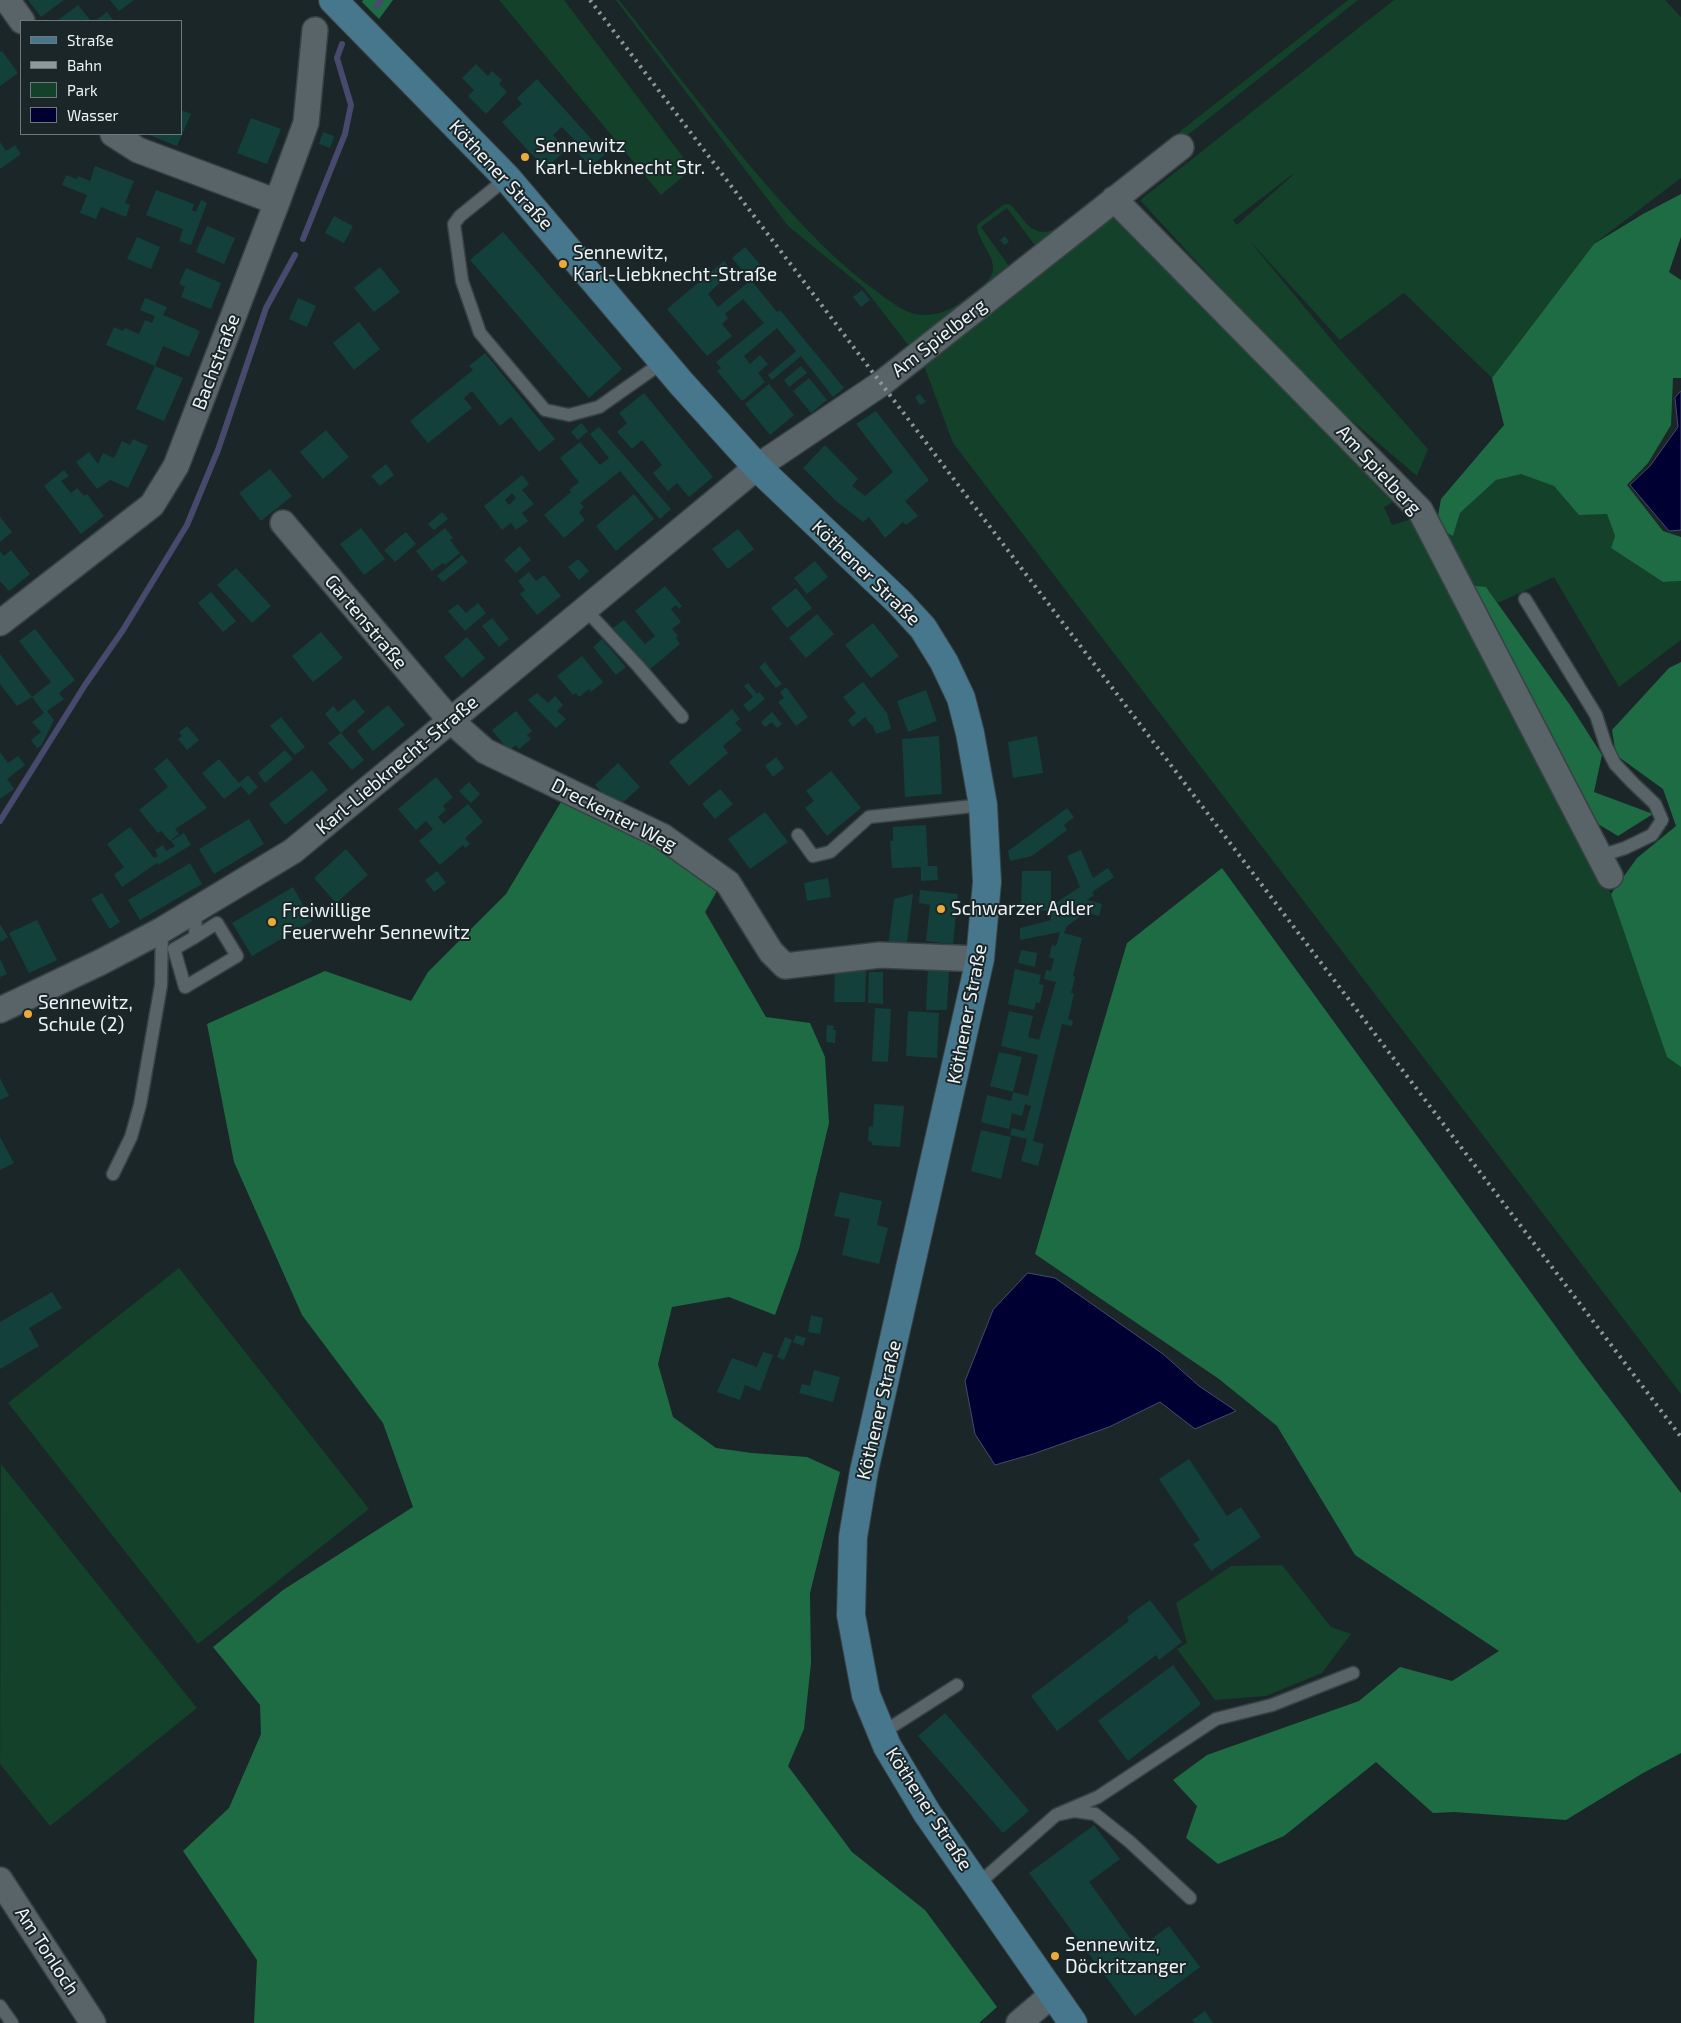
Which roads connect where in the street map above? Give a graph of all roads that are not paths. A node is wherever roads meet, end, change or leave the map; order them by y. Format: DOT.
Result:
graph roads {
  1 [pos="7,0"];
  2 [pos="333,0"];
  3 [pos="21,20"];
  4 [pos="315,30"];
  5 [pos="115,135"];
  6 [pos="1181,147"];
  7 [pos="507,178"];
  8 [pos="1114,199"];
  9 [pos="277,202"];
  10 [pos="663,362"];
  11 [pos="757,467"];
  12 [pos="283,523"];
  13 [pos="1525,599"];
  14 [pos="585,609"];
  15 [pos="0,623"];
  16 [pos="682,717"];
  17 [pos="450,720"];
  18 [pos="983,804"];
  19 [pos="798,835"];
  20 [pos="1605,866"];
  21 [pos="196,910"];
  22 [pos="162,930"];
  23 [pos="195,937"];
  24 [pos="980,959"];
  25 [pos="0,1010"];
  26 [pos="113,1174"];
  27 [pos="1354,1673"];
  28 [pos="957,1685"];
  29 [pos="882,1733"];
  30 [pos="1056,1815"];
  31 [pos="0,1880"];
  32 [pos="978,1884"];
  33 [pos="1190,1898"];
  34 [pos="1053,1994"];
  35 [pos="0,2006"];
  36 [pos="12,2023"];
  37 [pos="93,2023"];
  38 [pos="1019,2023"];
  39 [pos="1073,2023"];
  1 -- 3 [label="street"];
  2 -- 7 [label="main road, Köthener Straße"];
  4 -- 9 [label="street, Bachstraße"];
  5 -- 9 [label="street"];
  6 -- 8 [label="street, Am Spielberg"];
  7 -- 10 [label="main road, Köthener Straße"];
  7 -- 10 [label="lane"];
  8 -- 11 [label="street, Am Spielberg"];
  8 -- 20 [label="street, Am Spielberg"];
  9 -- 15 [label="street, Bachstraße"];
  10 -- 11 [label="main road, Köthener Straße"];
  11 -- 14 [label="street, Karl-Liebknecht-Straße"];
  11 -- 18 [label="main road, Köthener Straße"];
  12 -- 17 [label="street, Gartenstraße"];
  13 -- 20 [label="lane"];
  14 -- 16 [label="lane"];
  14 -- 17 [label="street, Karl-Liebknecht-Straße"];
  17 -- 21 [label="street, Karl-Liebknecht-Straße"];
  17 -- 24 [label="street, Dreckenter Weg"];
  18 -- 19 [label="lane"];
  18 -- 24 [label="main road, Köthener Straße"];
  21 -- 22 [label="street, Karl-Liebknecht-Straße"];
  21 -- 23 [label="lane"];
  22 -- 25 [label="street, Karl-Liebknecht-Straße"];
  22 -- 26 [label="lane"];
  23 -- 23 [label="lane"];
  24 -- 29 [label="main road, Köthener Straße"];
  27 -- 30 [label="lane"];
  28 -- 29 [label="lane"];
  29 -- 32 [label="main road, Köthener Straße"];
  30 -- 32 [label="lane"];
  30 -- 33 [label="lane"];
  31 -- 37 [label="street, Am Tonloch"];
  32 -- 34 [label="main road, Köthener Straße"];
  34 -- 38 [label="street"];
  34 -- 39 [label="main road, Köthener Straße"];
  35 -- 36 [label="lane"];
}
